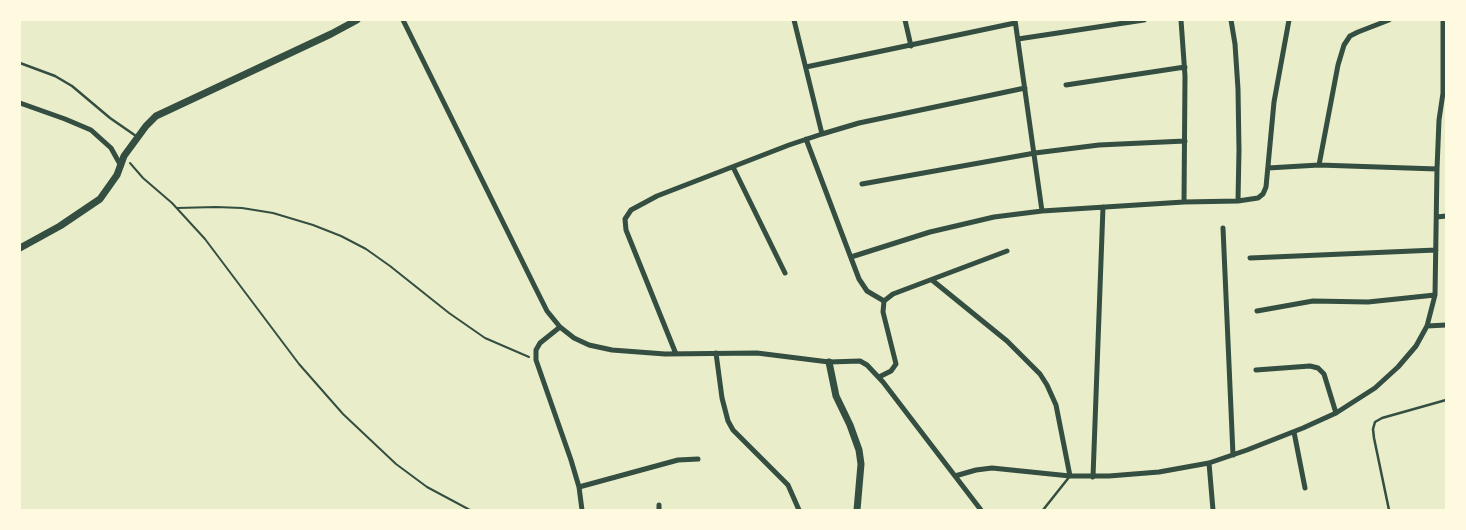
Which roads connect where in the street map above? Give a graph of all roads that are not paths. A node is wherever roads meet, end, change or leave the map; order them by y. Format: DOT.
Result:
graph roads {
  1 [pos="357,20"];
  2 [pos="403,20"];
  3 [pos="794,20"];
  4 [pos="905,20"];
  5 [pos="1144,20"];
  6 [pos="1181,20"];
  7 [pos="1231,20"];
  8 [pos="1289,20"];
  9 [pos="1389,20"];
  10 [pos="1443,20"];
  11 [pos="1015,21"];
  12 [pos="1018,39"];
  13 [pos="1445,41"];
  14 [pos="911,46"];
  15 [pos="20,63"];
  16 [pos="806,67"];
  17 [pos="1185,68"];
  18 [pos="1066,85"];
  19 [pos="1025,88"];
  20 [pos="1444,93"];
  21 [pos="20,103"];
  22 [pos="822,134"];
  23 [pos="138,138"];
  24 [pos="806,139"];
  25 [pos="1185,141"];
  26 [pos="1035,153"];
  27 [pos="1319,165"];
  28 [pos="121,166"];
  29 [pos="733,167"];
  30 [pos="1268,168"];
  31 [pos="1437,169"];
  32 [pos="862,184"];
  33 [pos="1238,201"];
  34 [pos="1184,202"];
  35 [pos="1103,207"];
  36 [pos="1042,211"];
  37 [pos="1446,216"];
  38 [pos="1437,217"];
  39 [pos="1223,228"];
  40 [pos="20,248"];
  41 [pos="1436,250"];
  42 [pos="1008,251"];
  43 [pos="851,256"];
  44 [pos="1250,258"];
  45 [pos="785,273"];
  46 [pos="932,280"];
  47 [pos="1435,295"];
  48 [pos="884,301"];
  49 [pos="1257,311"];
  50 [pos="1446,325"];
  51 [pos="1427,326"];
  52 [pos="560,328"];
  53 [pos="716,353"];
  54 [pos="676,354"];
  55 [pos="829,362"];
  56 [pos="1256,370"];
  57 [pos="879,377"];
  58 [pos="1446,400"];
  59 [pos="1336,413"];
  60 [pos="1294,432"];
  61 [pos="1233,455"];
  62 [pos="698,459"];
  63 [pos="1209,463"];
  64 [pos="955,476"];
  65 [pos="1070,476"];
  66 [pos="1093,476"];
  67 [pos="579,487"];
  68 [pos="1304,488"];
  69 [pos="582,510"];
  70 [pos="799,510"];
  71 [pos="857,510"];
  72 [pos="981,510"];
  73 [pos="1043,510"];
  74 [pos="1213,510"];
  75 [pos="1390,510"];
  1 -- 23 [label="street"];
  2 -- 52 [label="street"];
  3 -- 16 [label="street"];
  4 -- 14 [label="street"];
  5 -- 12 [label="street"];
  6 -- 17 [label="street"];
  7 -- 33 [label="street"];
  8 -- 30 [label="street"];
  9 -- 27 [label="street"];
  10 -- 13 [label="street"];
  11 -- 12 [label="street"];
  11 -- 14 [label="street"];
  12 -- 19 [label="street"];
  13 -- 20 [label="street"];
  14 -- 16 [label="street"];
  15 -- 23 [label="lane"];
  16 -- 22 [label="street"];
  17 -- 18 [label="street"];
  17 -- 25 [label="street"];
  19 -- 22 [label="street"];
  19 -- 26 [label="street"];
  20 -- 31 [label="street"];
  21 -- 28 [label="street"];
  22 -- 24 [label="street"];
  23 -- 28 [label="street"];
  24 -- 29 [label="street"];
  24 -- 43 [label="street"];
  25 -- 26 [label="street"];
  25 -- 34 [label="street"];
  26 -- 32 [label="street"];
  26 -- 36 [label="street"];
  27 -- 30 [label="street"];
  27 -- 31 [label="street"];
  28 -- 40 [label="street"];
  29 -- 45 [label="street"];
  29 -- 54 [label="street"];
  30 -- 33 [label="street"];
  31 -- 38 [label="street"];
  33 -- 34 [label="street"];
  34 -- 35 [label="street"];
  35 -- 36 [label="street"];
  35 -- 66 [label="street"];
  36 -- 43 [label="street"];
  37 -- 38 [label="street"];
  38 -- 41 [label="street"];
  39 -- 61 [label="street"];
  41 -- 44 [label="street"];
  41 -- 47 [label="street"];
  42 -- 46 [label="street"];
  43 -- 48 [label="street"];
  46 -- 48 [label="street"];
  46 -- 65 [label="street"];
  47 -- 49 [label="street"];
  47 -- 51 [label="street"];
  48 -- 57 [label="street"];
  50 -- 51 [label="street"];
  51 -- 59 [label="street"];
  52 -- 54 [label="street"];
  52 -- 67 [label="street"];
  53 -- 54 [label="street"];
  53 -- 55 [label="street"];
  53 -- 70 [label="street"];
  55 -- 57 [label="street"];
  55 -- 71 [label="street"];
  56 -- 59 [label="street"];
  57 -- 64 [label="street"];
  58 -- 75 [label="lane"];
  59 -- 60 [label="street"];
  60 -- 61 [label="street"];
  60 -- 68 [label="street"];
  61 -- 63 [label="street"];
  62 -- 67 [label="street"];
  63 -- 66 [label="street"];
  63 -- 74 [label="street"];
  64 -- 65 [label="street"];
  64 -- 72 [label="street"];
  65 -- 66 [label="street"];
  65 -- 73 [label="lane"];
  67 -- 69 [label="street"];
}
